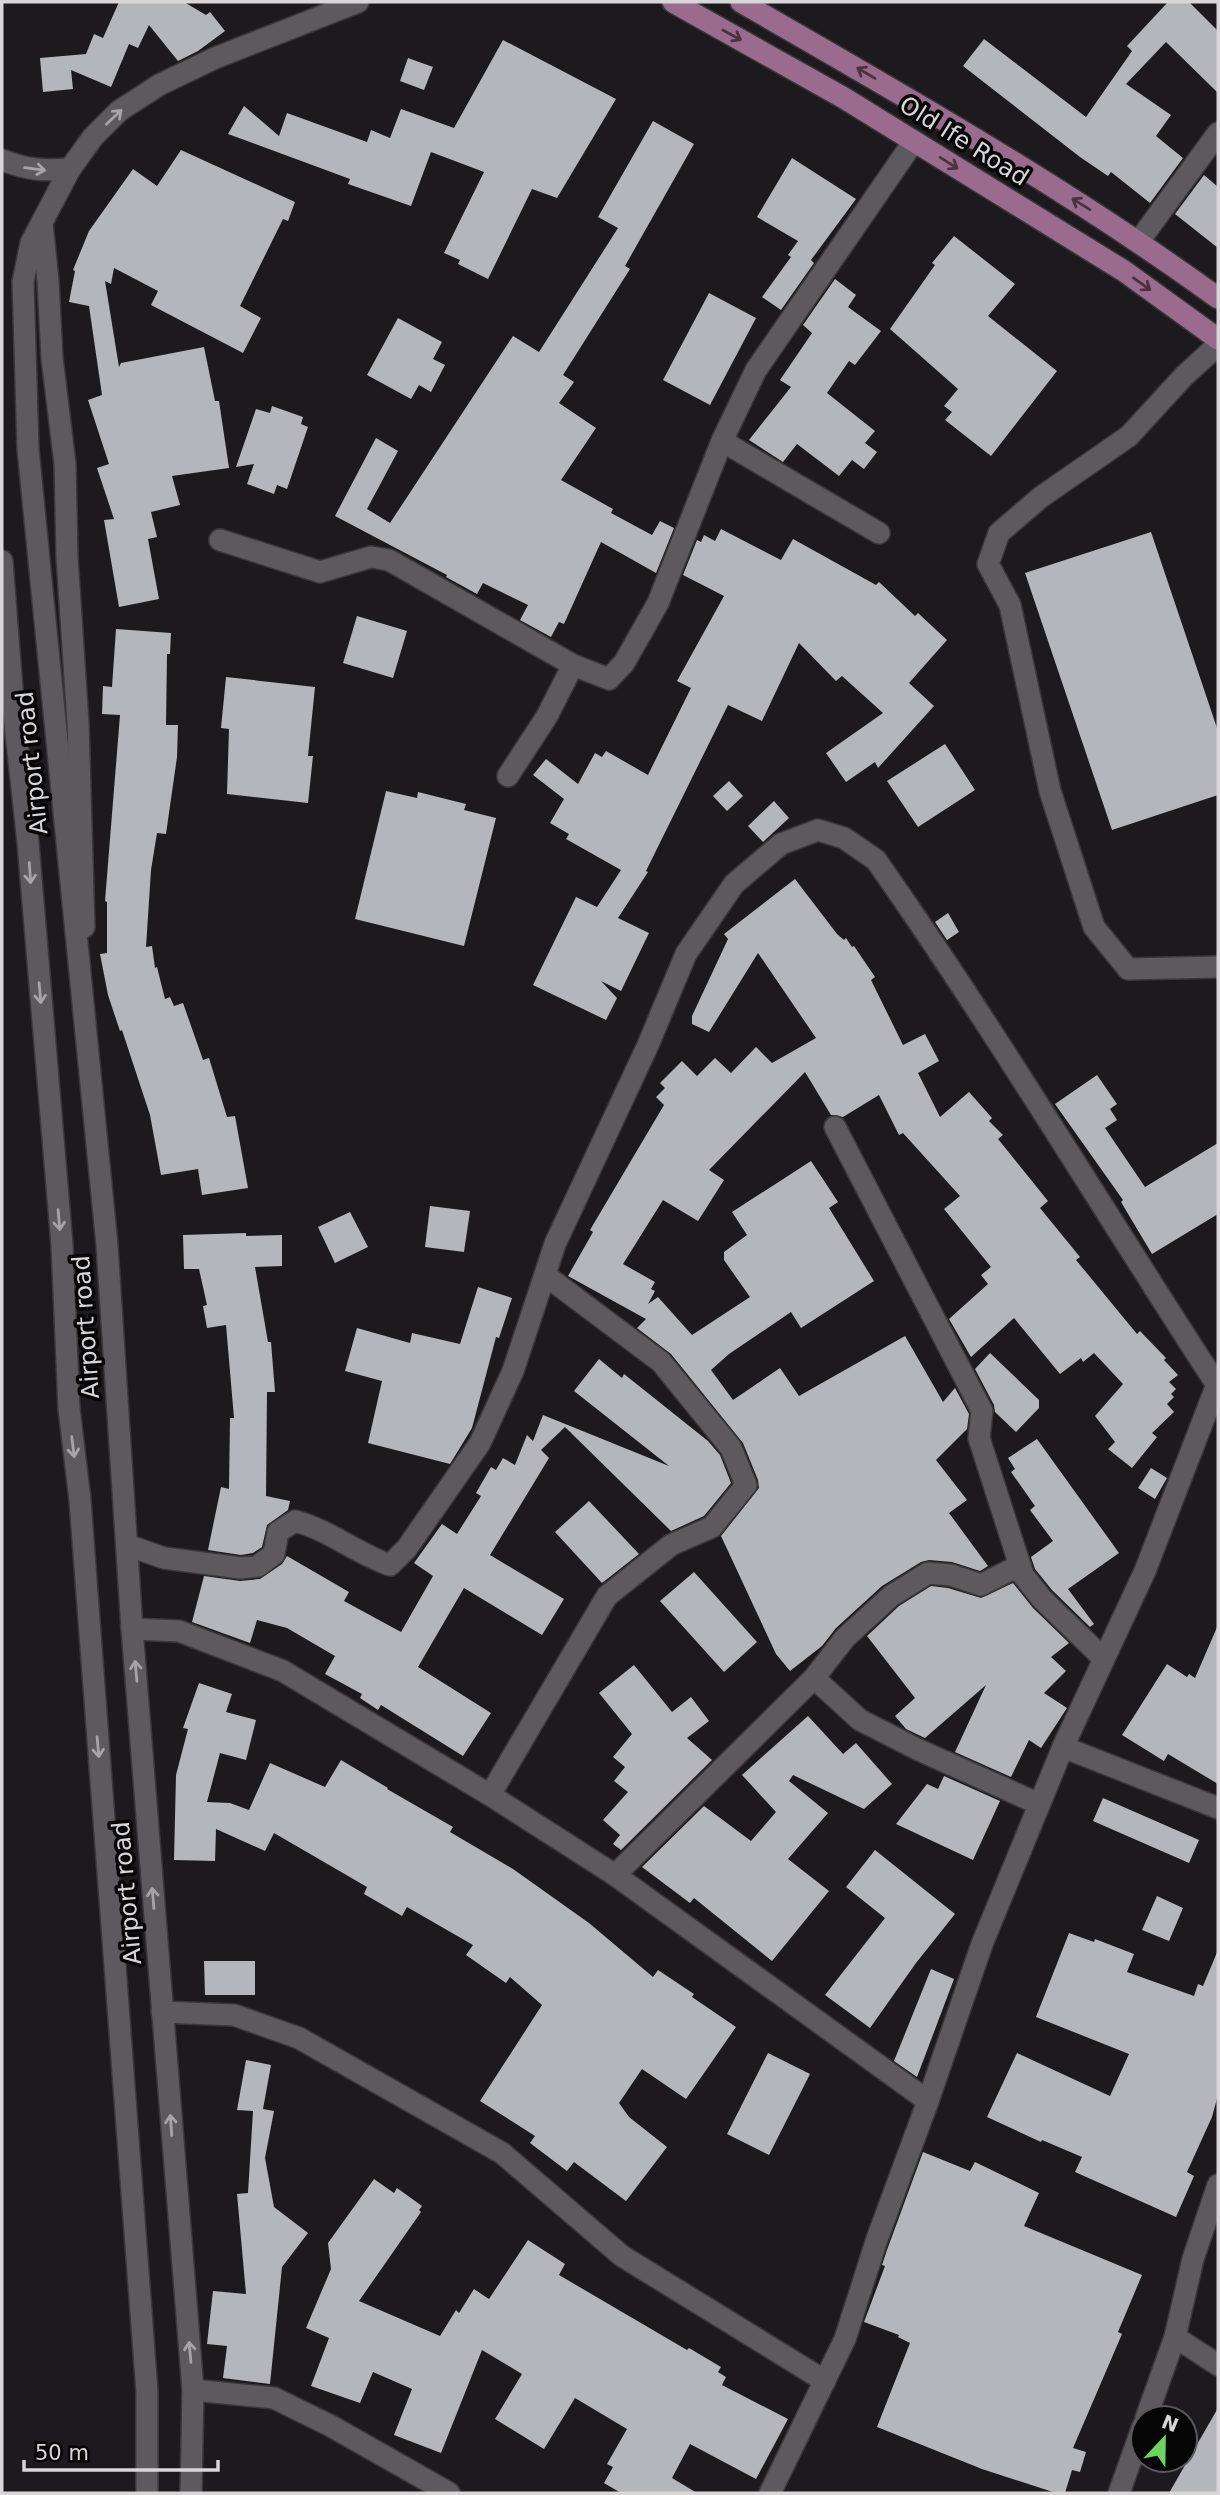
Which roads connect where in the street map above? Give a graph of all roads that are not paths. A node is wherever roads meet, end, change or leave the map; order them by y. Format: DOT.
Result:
graph roads {
  1 [pos="358,2"];
  2 [pos="654,2"];
  3 [pos="741,2"];
  4 [pos="680,6"];
  5 [pos="1218,133"];
  6 [pos="914,141"];
  7 [pos="2,160"];
  8 [pos="70,169"];
  9 [pos="42,223"];
  10 [pos="1139,241"];
  11 [pos="1218,298"];
  12 [pos="1218,339"];
  13 [pos="1218,345"];
  14 [pos="722,441"];
  15 [pos="879,533"];
  16 [pos="220,540"];
  17 [pos="2,561"];
  18 [pos="573,665"];
  19 [pos="508,776"];
  20 [pos="66,838"];
  21 [pos="28,843"];
  22 [pos="1218,967"];
  23 [pos="835,1127"];
  24 [pos="107,1245"];
  25 [pos="545,1275"];
  26 [pos="1218,1383"];
  27 [pos="127,1545"];
  28 [pos="1020,1565"];
  29 [pos="132,1629"];
  30 [pos="1104,1658"];
  31 [pos="814,1678"];
  32 [pos="1063,1747"];
  33 [pos="489,1795"];
  34 [pos="1039,1804"];
  35 [pos="1218,1808"];
  36 [pos="615,1875"];
  37 [pos="162,2012"];
  38 [pos="928,2101"];
  39 [pos="1218,2185"];
  40 [pos="1175,2337"];
  41 [pos="1218,2365"];
  42 [pos="825,2381"];
  43 [pos="193,2390"];
  44 [pos="1151,2404"];
  45 [pos="1129,2466"];
  46 [pos="147,2493"];
  47 [pos="191,2493"];
  48 [pos="449,2493"];
  49 [pos="771,2493"];
  50 [pos="1119,2493"];
  8 -- 1 [label="street, one-way"];
  2 -- 4 [label="main road, Old Ife Road"];
  10 -- 3 [label="main road, Old Ife Road, one-way"];
  4 -- 6 [label="main road, Old Ife Road, one-way"];
  5 -- 10 [label="street"];
  6 -- 12 [label="main road, Old Ife Road, one-way"];
  6 -- 14 [label="street"];
  7 -- 8 [label="street, one-way"];
  8 -- 9 [label="street, Airport road"];
  9 -- 20 [label="street, Airport road"];
  9 -- 24 [label="street"];
  10 -- 11 [label="main road, Old Ife Road"];
  13 -- 22 [label="street"];
  14 -- 15 [label="street"];
  14 -- 18 [label="street"];
  16 -- 18 [label="street"];
  17 -- 21 [label="street, Airport road"];
  18 -- 19 [label="street"];
  20 -- 21 [label="street"];
  20 -- 24 [label="street, Airport road"];
  21 -- 46 [label="street, Airport road, one-way"];
  23 -- 28 [label="street"];
  24 -- 27 [label="street, Airport road"];
  25 -- 26 [label="street"];
  25 -- 27 [label="street"];
  25 -- 33 [label="street"];
  26 -- 30 [label="street"];
  27 -- 29 [label="street, Airport road"];
  28 -- 30 [label="street"];
  28 -- 31 [label="street"];
  29 -- 33 [label="street"];
  37 -- 29 [label="street, Airport road, one-way"];
  30 -- 32 [label="street"];
  31 -- 34 [label="street"];
  31 -- 36 [label="street"];
  32 -- 34 [label="street"];
  32 -- 35 [label="street"];
  33 -- 36 [label="street"];
  34 -- 38 [label="street"];
  36 -- 38 [label="street"];
  37 -- 42 [label="street"];
  43 -- 37 [label="street, Airport road, one-way"];
  38 -- 42 [label="street"];
  39 -- 40 [label="street"];
  40 -- 41 [label="street"];
  40 -- 44 [label="street"];
  42 -- 49 [label="street"];
  43 -- 47 [label="street, Airport road"];
  43 -- 48 [label="street"];
  45 -- 50 [label="street"];
}
